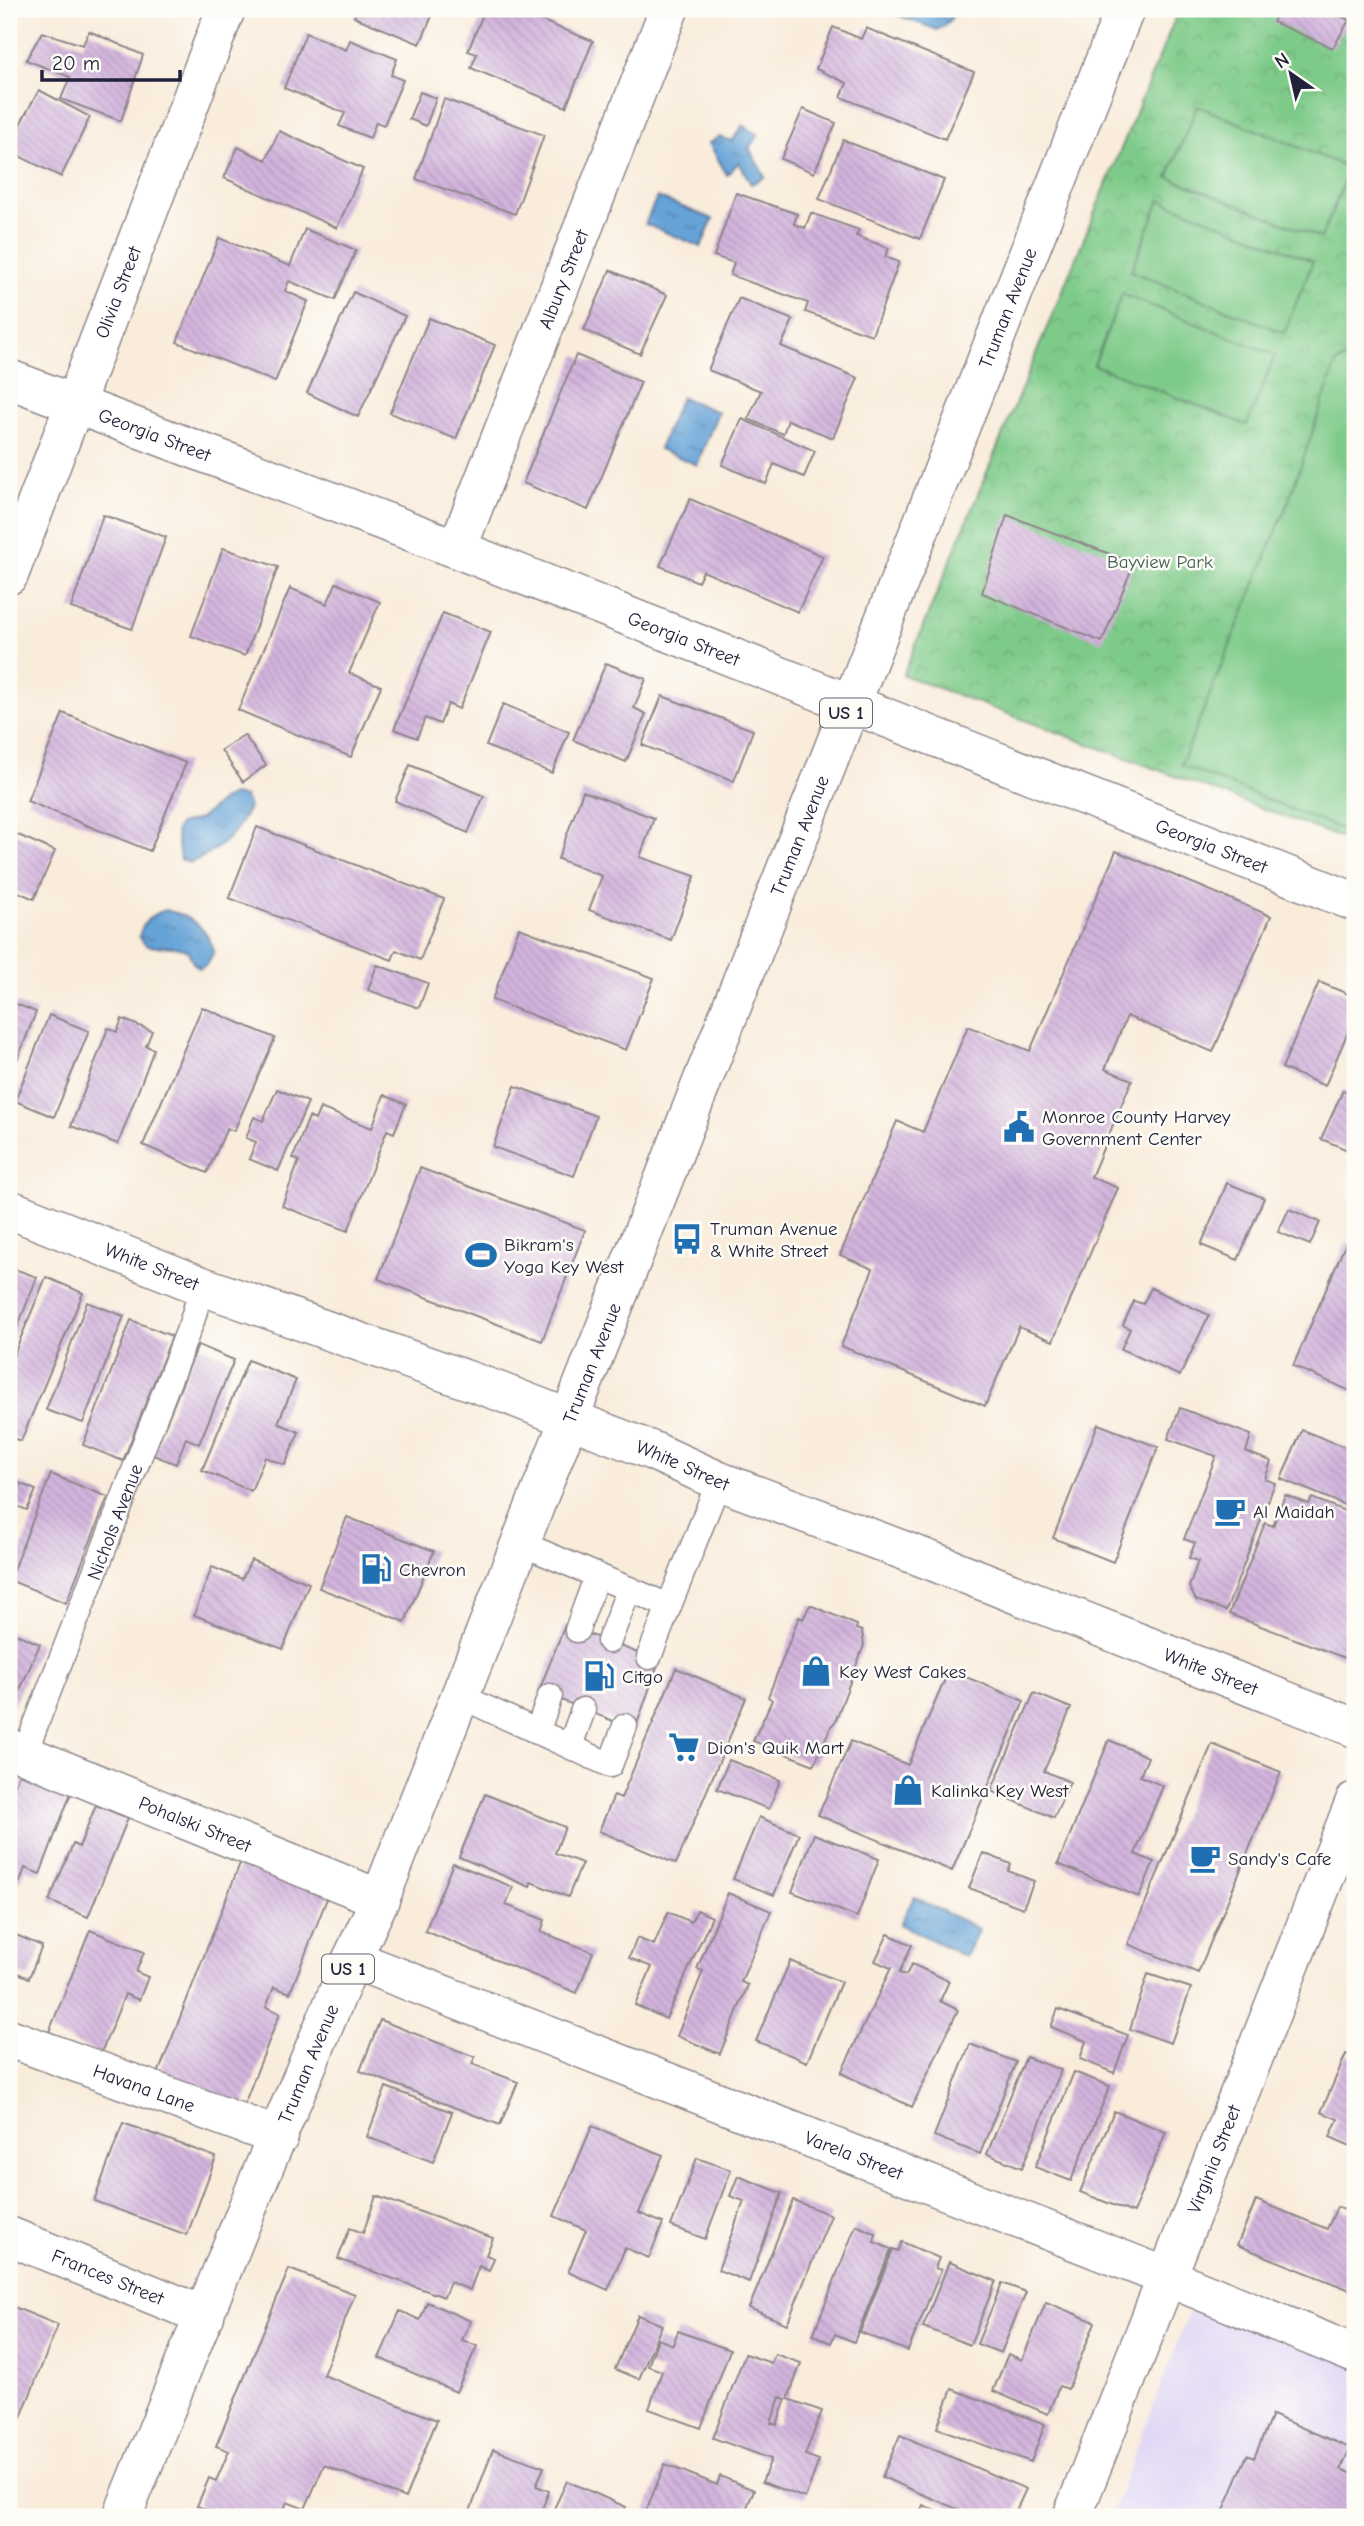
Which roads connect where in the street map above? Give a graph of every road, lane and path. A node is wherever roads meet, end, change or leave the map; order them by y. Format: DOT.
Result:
graph roads {
  1 [pos="226,9"];
  2 [pos="669,9"];
  3 [pos="1125,9"];
  4 [pos="9,379"];
  5 [pos="75,405"];
  6 [pos="457,549"];
  7 [pos="9,575"];
  8 [pos="850,703"];
  9 [pos="1355,902"];
  10 [pos="9,1209"];
  11 [pos="202,1286"];
  12 [pos="569,1418"];
  13 [pos="719,1481"];
  14 [pos="520,1543"];
  15 [pos="597,1575"];
  16 [pos="629,1589"];
  17 [pos="669,1606"];
  18 [pos="577,1630"];
  19 [pos="609,1641"];
  20 [pos="649,1657"];
  21 [pos="460,1696"];
  22 [pos="550,1696"];
  23 [pos="583,1710"];
  24 [pos="625,1726"];
  25 [pos="1355,1728"];
  26 [pos="537,1732"];
  27 [pos="570,1746"];
  28 [pos="17,1751"];
  29 [pos="1355,1801"];
  30 [pos="380,1899"];
  31 [pos="352,1959"];
  32 [pos="9,2038"];
  33 [pos="279,2137"];
  34 [pos="9,2236"];
  35 [pos="1167,2277"];
  36 [pos="205,2316"];
  37 [pos="1355,2354"];
  38 [pos="122,2517"];
  39 [pos="1072,2517"];
  1 -- 5 [label="street, Olivia Street"];
  2 -- 6 [label="street, Albury Street"];
  3 -- 8 [label="street, Truman Avenue / US 1"];
  4 -- 5 [label="street, Georgia Street"];
  5 -- 6 [label="street, Georgia Street"];
  5 -- 7 [label="street, Olivia Street"];
  6 -- 8 [label="street, Georgia Street"];
  8 -- 9 [label="street, Georgia Street"];
  8 -- 12 [label="street, Truman Avenue / US 1"];
  10 -- 11 [label="street, White Street"];
  11 -- 12 [label="street, White Street"];
  11 -- 28 [label="lane, Nichols Avenue"];
  12 -- 13 [label="street, White Street"];
  12 -- 14 [label="street, Truman Avenue / US 1"];
  13 -- 17 [label="lane"];
  13 -- 25 [label="street, White Street"];
  14 -- 15 [label="lane"];
  14 -- 21 [label="street, Truman Avenue / US 1"];
  15 -- 16 [label="lane"];
  15 -- 18 [label="lane"];
  16 -- 17 [label="lane"];
  16 -- 19 [label="lane"];
  17 -- 20 [label="lane"];
  21 -- 26 [label="lane"];
  21 -- 30 [label="street, Truman Avenue / US 1"];
  22 -- 26 [label="lane"];
  23 -- 27 [label="lane"];
  24 -- 27 [label="lane"];
  26 -- 27 [label="lane"];
  28 -- 30 [label="street, Pohalski Street"];
  29 -- 35 [label="street, Virginia Street"];
  30 -- 31 [label="street, Truman Avenue / US 1"];
  31 -- 33 [label="street, Truman Avenue / US 1"];
  31 -- 35 [label="street, Varela Street"];
  32 -- 33 [label="street, Havana Lane"];
  33 -- 36 [label="street, Truman Avenue / US 1"];
  34 -- 36 [label="street, Frances Street"];
  35 -- 37 [label="street, Varela Street"];
  35 -- 39 [label="street, Virginia Street"];
  36 -- 38 [label="street, Truman Avenue / US 1"];
}
